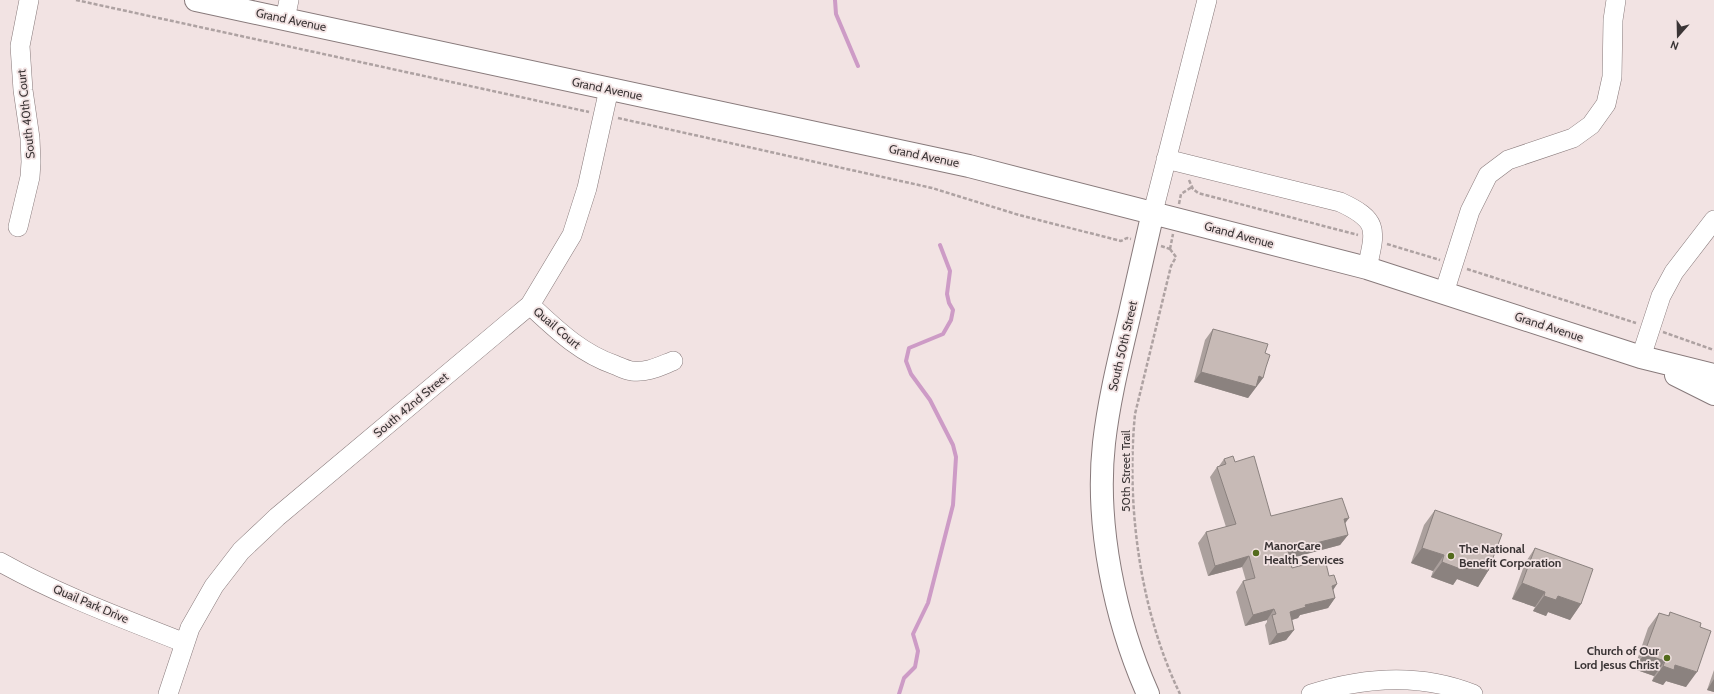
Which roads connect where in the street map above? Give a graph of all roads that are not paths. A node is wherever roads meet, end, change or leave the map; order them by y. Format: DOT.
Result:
graph roads {
  1 [pos="29,0"];
  2 [pos="196,0"];
  3 [pos="1207,0"];
  4 [pos="1616,0"];
  5 [pos="287,10"];
  6 [pos="609,89"];
  7 [pos="1166,159"];
  8 [pos="1153,212"];
  9 [pos="1714,220"];
  10 [pos="18,227"];
  11 [pos="1367,268"];
  12 [pos="1444,294"];
  13 [pos="530,305"];
  14 [pos="1641,357"];
  15 [pos="673,361"];
  16 [pos="1714,375"];
  17 [pos="1714,394"];
  18 [pos="0,562"];
  19 [pos="184,642"];
  20 [pos="168,694"];
  21 [pos="1148,694"];
  22 [pos="1311,694"];
  23 [pos="1473,694"];
  1 -- 10 [label="street, South 40th Court"];
  2 -- 5 [label="main road, Grand Avenue"];
  3 -- 7 [label="street, South 50th Street"];
  4 -- 12 [label="street"];
  5 -- 6 [label="main road, Grand Avenue"];
  6 -- 8 [label="main road, Grand Avenue"];
  6 -- 13 [label="street, South 42nd Street"];
  7 -- 8 [label="street, South 50th Street"];
  7 -- 11 [label="street"];
  8 -- 11 [label="main road, Grand Avenue"];
  8 -- 21 [label="main road, South 50th Street"];
  9 -- 14 [label="street"];
  11 -- 12 [label="main road, Grand Avenue"];
  12 -- 14 [label="main road, Grand Avenue"];
  13 -- 15 [label="street, Quail Court"];
  13 -- 19 [label="street, South 42nd Street"];
  14 -- 16 [label="main road, Grand Avenue"];
  14 -- 17 [label="main road, Grand Avenue"];
  18 -- 19 [label="street, Quail Park Drive"];
  19 -- 20 [label="street, South 42nd Street"];
  22 -- 23 [label="street"];
}
